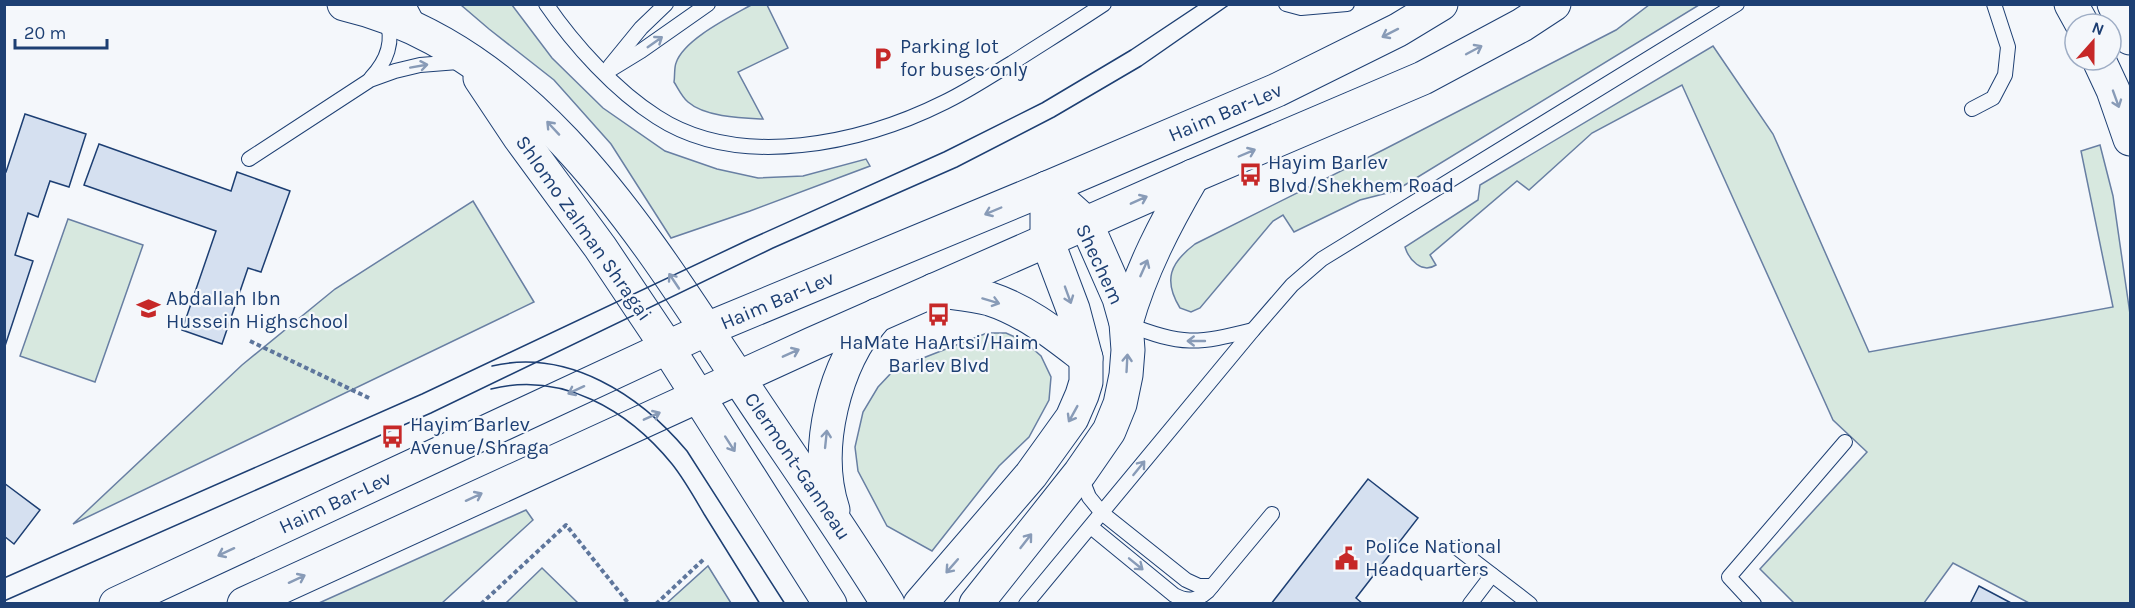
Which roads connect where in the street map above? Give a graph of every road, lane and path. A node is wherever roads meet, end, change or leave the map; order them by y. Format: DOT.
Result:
graph roads {
  1 [pos="344,4"];
  2 [pos="546,4"];
  3 [pos="666,4"];
  4 [pos="708,4"];
  5 [pos="1104,4"];
  6 [pos="1286,4"];
  7 [pos="1347,4"];
  8 [pos="1441,4"];
  9 [pos="1554,4"];
  10 [pos="1737,4"];
  11 [pos="1994,4"];
  12 [pos="2114,4"];
  13 [pos="1314,6"];
  14 [pos="391,7"];
  15 [pos="2130,38"];
  16 [pos="470,61"];
  17 [pos="2105,72"];
  18 [pos="605,73"];
  19 [pos="370,80"];
  20 [pos="1972,109"];
  21 [pos="2130,139"];
  22 [pos="249,159"];
  23 [pos="1193,176"];
  24 [pos="1047,188"];
  25 [pos="1086,223"];
  26 [pos="1047,240"];
  27 [pos="934,291"];
  28 [pos="877,315"];
  29 [pos="1126,323"];
  30 [pos="707,329"];
  31 [pos="1253,330"];
  32 [pos="250,341"];
  33 [pos="667,347"];
  34 [pos="1086,358"];
  35 [pos="738,377"];
  36 [pos="699,395"];
  37 [pos="371,399"];
  38 [pos="1845,442"];
  39 [pos="1080,472"];
  40 [pos="1102,513"];
  41 [pos="1272,514"];
  42 [pos="1091,528"];
  43 [pos="845,536"];
  44 [pos="1457,548"];
  45 [pos="705,558"];
  46 [pos="1492,575"];
  47 [pos="1212,586"];
  48 [pos="116,603"];
  49 [pos="244,603"];
  50 [pos="481,603"];
  51 [pos="629,603"];
  52 [pos="656,603"];
  53 [pos="830,603"];
  54 [pos="888,603"];
  55 [pos="920,603"];
  56 [pos="976,603"];
  57 [pos="1026,603"];
  58 [pos="1470,603"];
  59 [pos="1530,603"];
  60 [pos="1754,603"];
  1 -- 14 [label="main road, Shlomo Zalman Shragai"];
  2 -- 18 [label="lane"];
  3 -- 18 [label="lane"];
  18 -- 4 [label="lane, one-way"];
  5 -- 18 [label="lane"];
  6 -- 13 [label="lane"];
  7 -- 13 [label="lane"];
  8 -- 24 [label="main road, Haim Bar-Lev, one-way"];
  23 -- 9 [label="main road, one-way"];
  10 -- 31 [label="lane"];
  11 -- 20 [label="lane"];
  12 -- 15 [label="main road"];
  14 -- 16 [label="main road, Shlomo Zalman Shragai"];
  14 -- 19 [label="lane"];
  19 -- 16 [label="lane, one-way"];
  30 -- 16 [label="main road, Shlomo Zalman Shragai, one-way"];
  16 -- 33 [label="main road, Shlomo Zalman Shragai"];
  17 -- 21 [label="main road, one-way"];
  19 -- 22 [label="lane"];
  25 -- 23 [label="main road, one-way"];
  29 -- 23 [label="main road, one-way"];
  24 -- 25 [label="main road, Shechem"];
  24 -- 26 [label="main road, Shechem"];
  24 -- 30 [label="main road, Haim Bar-Lev, one-way"];
  25 -- 26 [label="main road"];
  25 -- 29 [label="main road, Shechem"];
  26 -- 27 [label="main road"];
  26 -- 34 [label="main road, Shechem, one-way"];
  27 -- 28 [label="main road"];
  27 -- 34 [label="main road, one-way"];
  35 -- 28 [label="main road, one-way"];
  43 -- 28 [label="main road, one-way"];
  31 -- 29 [label="lane, one-way"];
  39 -- 29 [label="main road, Shechem, one-way"];
  30 -- 33 [label="main road, Haim Bar-Lev"];
  30 -- 35 [label="main road, Clermont-Ganneau"];
  40 -- 31 [label="lane, one-way"];
  32 -- 37 [label="path"];
  33 -- 36 [label="main road, Shlomo Zalman Shragai"];
  33 -- 48 [label="main road, Haim Bar-Lev, one-way"];
  34 -- 55 [label="main road, Shechem, one-way"];
  35 -- 36 [label="main road"];
  35 -- 43 [label="main road, Clermont-Ganneau"];
  49 -- 36 [label="main road, one-way"];
  36 -- 53 [label="main road, one-way"];
  38 -- 60 [label="lane"];
  39 -- 40 [label="lane"];
  56 -- 39 [label="main road, Shechem, one-way"];
  40 -- 42 [label="lane"];
  40 -- 47 [label="lane"];
  41 -- 47 [label="lane"];
  42 -- 47 [label="lane, one-way"];
  42 -- 57 [label="lane"];
  43 -- 54 [label="main road, Clermont-Ganneau"];
  44 -- 46 [label="lane"];
  45 -- 52 [label="path"];
  46 -- 58 [label="lane"];
  46 -- 59 [label="lane"];
  50 -- 51 [label="path"];
}
